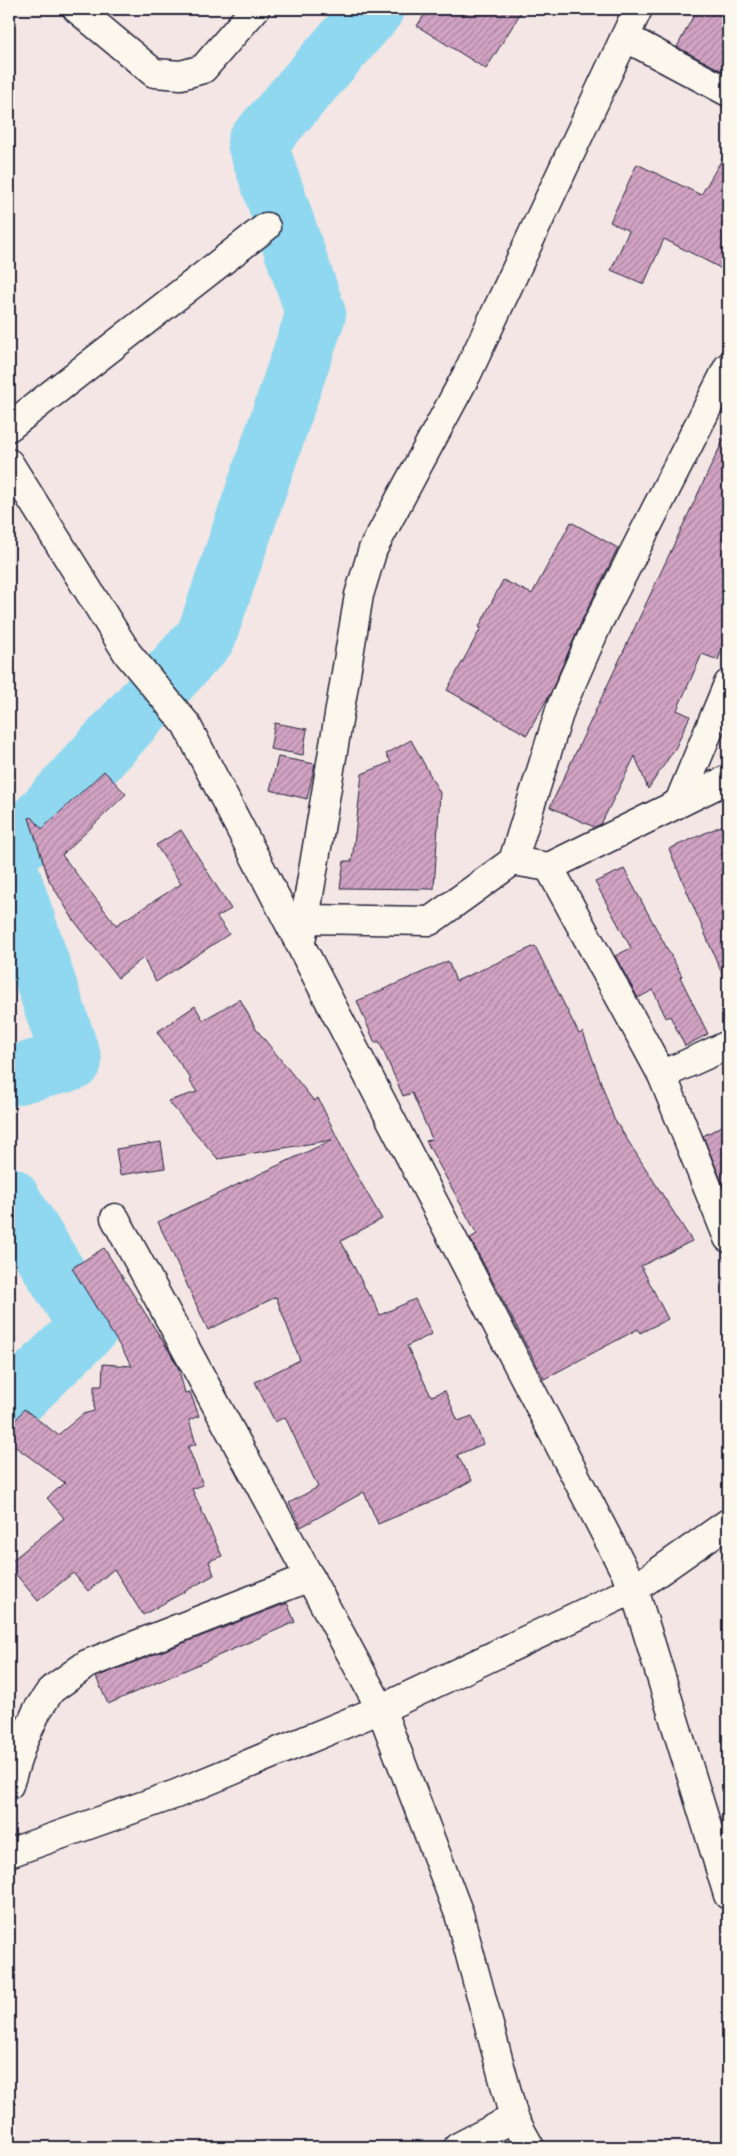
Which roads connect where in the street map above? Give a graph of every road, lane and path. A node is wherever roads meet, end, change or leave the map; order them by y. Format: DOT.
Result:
graph roads {
  1 [pos="78,9"];
  2 [pos="255,9"];
  3 [pos="638,9"];
  4 [pos="625,37"];
  5 [pos="728,92"];
  6 [pos="266,227"];
  7 [pos="728,368"];
  8 [pos="9,427"];
  9 [pos="9,463"];
  10 [pos="728,684"];
  11 [pos="728,779"];
  12 [pos="679,802"];
  13 [pos="513,861"];
  14 [pos="549,867"];
  15 [pos="305,919"];
  16 [pos="301,946"];
  17 [pos="728,1045"];
  18 [pos="662,1076"];
  19 [pos="115,1218"];
  20 [pos="728,1238"];
  21 [pos="728,1523"];
  22 [pos="310,1577"];
  23 [pos="634,1589"];
  24 [pos="381,1709"];
  25 [pos="9,1784"];
  26 [pos="9,1853"];
  27 [pos="728,1896"];
  28 [pos="514,2118"];
  29 [pos="458,2147"];
  30 [pos="530,2147"];
  1 -- 2 [label="street"];
  3 -- 4 [label="street"];
  4 -- 5 [label="street"];
  4 -- 15 [label="street"];
  6 -- 8 [label="street"];
  7 -- 13 [label="street"];
  9 -- 16 [label="street"];
  10 -- 12 [label="street"];
  11 -- 12 [label="street"];
  12 -- 14 [label="street"];
  13 -- 14 [label="street"];
  13 -- 15 [label="street"];
  14 -- 18 [label="street"];
  15 -- 16 [label="street"];
  16 -- 23 [label="street"];
  17 -- 18 [label="street"];
  18 -- 20 [label="street"];
  19 -- 22 [label="street"];
  21 -- 23 [label="street"];
  22 -- 24 [label="street"];
  22 -- 25 [label="street"];
  23 -- 24 [label="street"];
  23 -- 27 [label="street"];
  24 -- 26 [label="street"];
  24 -- 28 [label="street"];
  28 -- 29 [label="street"];
  28 -- 30 [label="street"];
}
